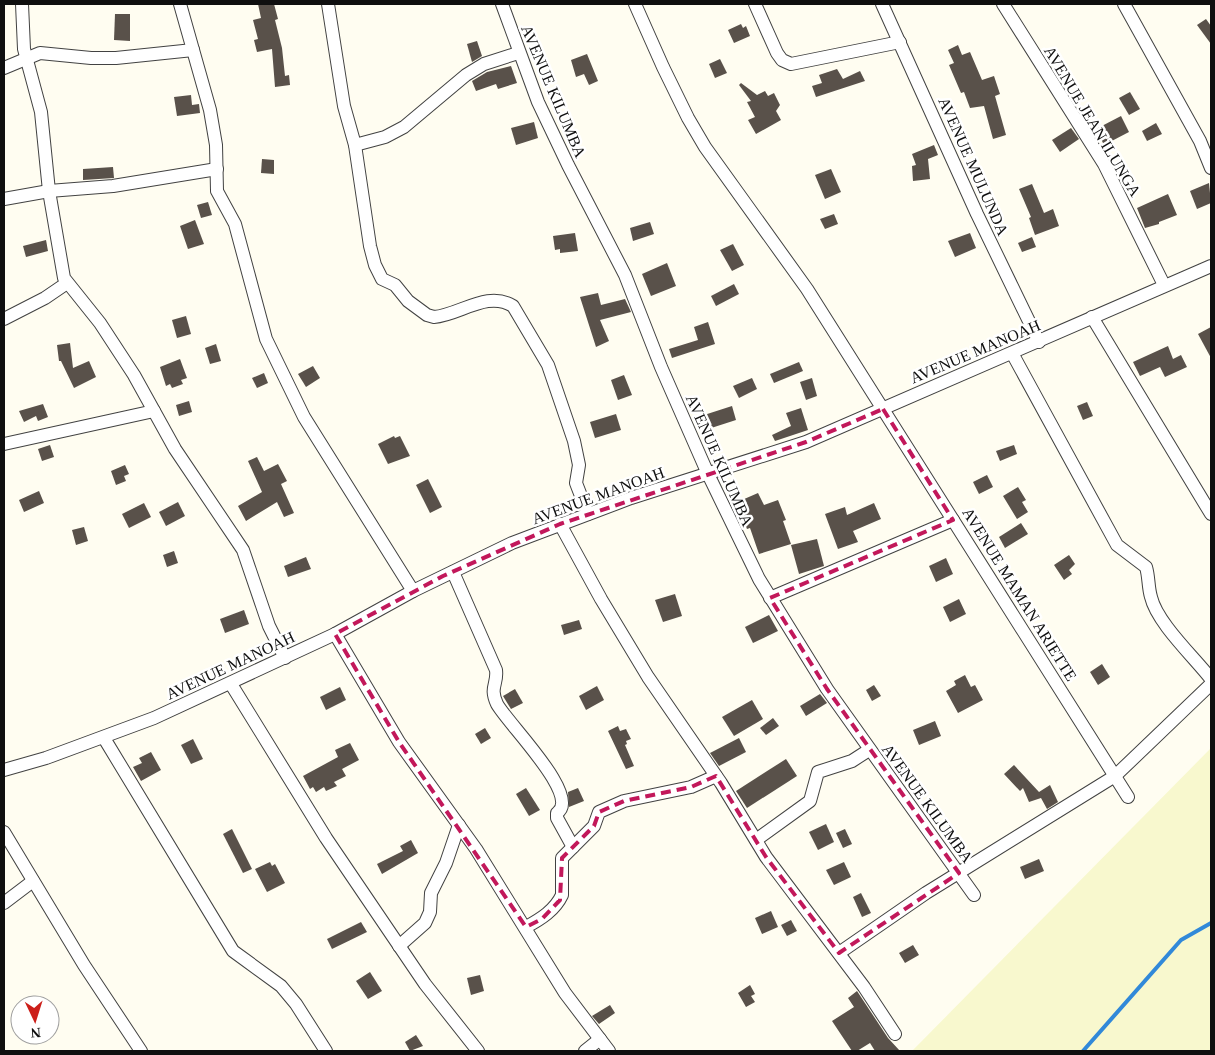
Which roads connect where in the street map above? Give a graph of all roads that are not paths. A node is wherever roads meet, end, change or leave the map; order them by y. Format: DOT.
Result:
graph roads {
  1 [pos="22,4"];
  2 [pos="180,4"];
  3 [pos="328,4"];
  4 [pos="502,4"];
  5 [pos="636,4"];
  6 [pos="755,4"];
  7 [pos="882,4"];
  8 [pos="1003,4"];
  9 [pos="1124,4"];
  10 [pos="900,42"];
  11 [pos="193,50"];
  12 [pos="518,53"];
  13 [pos="27,58"];
  14 [pos="4,68"];
  15 [pos="355,145"];
  16 [pos="1211,168"];
  17 [pos="217,169"];
  18 [pos="49,191"];
  19 [pos="4,199"];
  20 [pos="1211,266"];
  21 [pos="67,283"];
  22 [pos="1164,285"];
  23 [pos="1092,317"];
  24 [pos="4,319"];
  25 [pos="1038,342"];
  26 [pos="1012,353"];
  27 [pos="883,409"];
  28 [pos="154,411"];
  29 [pos="4,444"];
  30 [pos="708,474"];
  31 [pos="588,514"];
  32 [pos="1211,514"];
  33 [pos="953,520"];
  34 [pos="560,524"];
  35 [pos="453,572"];
  36 [pos="413,591"];
  37 [pos="770,598"];
  38 [pos="335,634"];
  39 [pos="286,658"];
  40 [pos="1211,679"];
  41 [pos="232,684"];
  42 [pos="1211,684"];
  43 [pos="104,738"];
  44 [pos="869,750"];
  45 [pos="4,770"];
  46 [pos="716,776"];
  47 [pos="1115,776"];
  48 [pos="1128,797"];
  49 [pos="459,825"];
  50 [pos="4,832"];
  51 [pos="756,840"];
  52 [pos="572,847"];
  53 [pos="959,874"];
  54 [pos="33,881"];
  55 [pos="974,894"];
  56 [pos="4,903"];
  57 [pos="526,927"];
  58 [pos="399,946"];
  59 [pos="839,953"];
  60 [pos="895,1034"];
  61 [pos="600,1039"];
  62 [pos="141,1051"];
  63 [pos="326,1051"];
  64 [pos="478,1051"];
  65 [pos="584,1051"];
  66 [pos="609,1051"];
  1 -- 13 [label="street"];
  2 -- 11 [label="street"];
  3 -- 15 [label="street"];
  4 -- 12 [label="street, AVENUE KILUMBA"];
  5 -- 27 [label="street, AVENUE MAMAN ARIETTE"];
  6 -- 10 [label="street"];
  7 -- 10 [label="street, AVENUE MULUNDA"];
  8 -- 22 [label="street, AVENUE JEAN ILUNGA"];
  9 -- 16 [label="street"];
  10 -- 25 [label="street, AVENUE MULUNDA"];
  11 -- 13 [label="street"];
  11 -- 17 [label="street"];
  12 -- 15 [label="street"];
  12 -- 30 [label="street, AVENUE KILUMBA"];
  13 -- 14 [label="street"];
  13 -- 18 [label="street"];
  15 -- 31 [label="street"];
  17 -- 18 [label="street"];
  17 -- 36 [label="street"];
  18 -- 19 [label="street"];
  18 -- 21 [label="street"];
  20 -- 22 [label="street, AVENUE MANOAH"];
  21 -- 24 [label="street"];
  21 -- 28 [label="street"];
  22 -- 23 [label="street, AVENUE MANOAH"];
  23 -- 25 [label="street, AVENUE MANOAH"];
  23 -- 32 [label="street"];
  25 -- 26 [label="street, AVENUE MANOAH"];
  26 -- 27 [label="street, AVENUE MANOAH"];
  26 -- 40 [label="street"];
  27 -- 30 [label="street, AVENUE MANOAH"];
  27 -- 33 [label="street, AVENUE MAMAN ARIETTE"];
  28 -- 29 [label="street"];
  28 -- 39 [label="street"];
  30 -- 31 [label="street, AVENUE MANOAH"];
  30 -- 37 [label="street, AVENUE KILUMBA"];
  31 -- 34 [label="street, AVENUE MANOAH"];
  33 -- 37 [label="street"];
  33 -- 47 [label="street, AVENUE MAMAN ARIETTE"];
  34 -- 35 [label="street, AVENUE MANOAH"];
  34 -- 46 [label="street"];
  35 -- 36 [label="street, AVENUE MANOAH"];
  35 -- 52 [label="street"];
  36 -- 38 [label="street, AVENUE MANOAH"];
  37 -- 44 [label="street, AVENUE KILUMBA"];
  38 -- 39 [label="street, AVENUE MANOAH"];
  38 -- 49 [label="street"];
  39 -- 41 [label="street, AVENUE MANOAH"];
  41 -- 43 [label="street, AVENUE MANOAH"];
  41 -- 58 [label="street"];
  42 -- 47 [label="street"];
  43 -- 45 [label="street, AVENUE MANOAH"];
  43 -- 63 [label="street"];
  44 -- 51 [label="street"];
  44 -- 53 [label="street, AVENUE KILUMBA"];
  46 -- 51 [label="street"];
  46 -- 52 [label="street"];
  47 -- 48 [label="street, AVENUE MAMAN ARIETTE"];
  47 -- 53 [label="street"];
  49 -- 57 [label="street"];
  49 -- 58 [label="street"];
  50 -- 54 [label="street"];
  51 -- 59 [label="street"];
  52 -- 57 [label="street"];
  53 -- 55 [label="street, AVENUE KILUMBA"];
  53 -- 59 [label="street"];
  54 -- 56 [label="street"];
  54 -- 62 [label="street"];
  57 -- 61 [label="street"];
  58 -- 64 [label="street"];
  59 -- 60 [label="street"];
  61 -- 65 [label="street"];
  61 -- 66 [label="street"];
}
